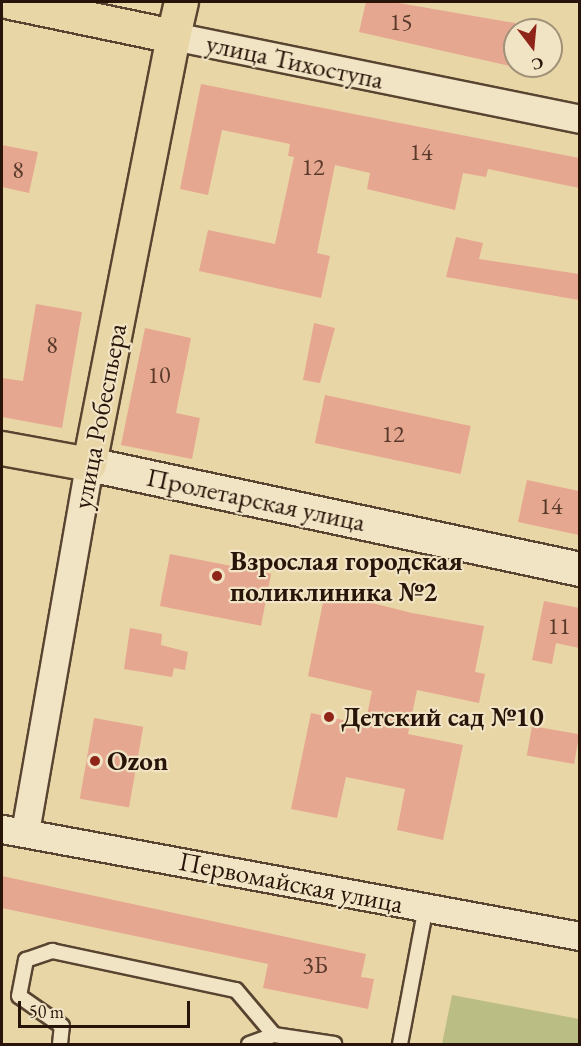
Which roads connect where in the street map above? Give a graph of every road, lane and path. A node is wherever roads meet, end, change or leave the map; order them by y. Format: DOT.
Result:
graph roads {
  1 [pos="10,2"];
  2 [pos="181,2"];
  3 [pos="173,36"];
  4 [pos="579,119"];
  5 [pos="2,448"];
  6 [pos="89,464"];
  7 [pos="579,568"];
  8 [pos="14,830"];
  9 [pos="426,907"];
  10 [pos="579,936"];
  11 [pos="274,1035"];
  12 [pos="60,1044"];
  13 [pos="249,1044"];
  14 [pos="334,1044"];
  15 [pos="400,1044"];
  1 -- 3 [label="main road, улица Тихоступа"];
  2 -- 3 [label="main road, улица Робеспьера"];
  3 -- 4 [label="street, улица Тихоступа"];
  3 -- 6 [label="main road, улица Робеспьера"];
  5 -- 6 [label="main road, Пролетарская улица"];
  6 -- 7 [label="street, Пролетарская улица"];
  6 -- 8 [label="street, улица Робеспьера"];
  8 -- 9 [label="street, Первомайская улица"];
  9 -- 10 [label="street, Первомайская улица"];
  9 -- 15 [label="lane"];
  11 -- 12 [label="lane"];
  11 -- 13 [label="lane"];
  11 -- 14 [label="lane"];
}
